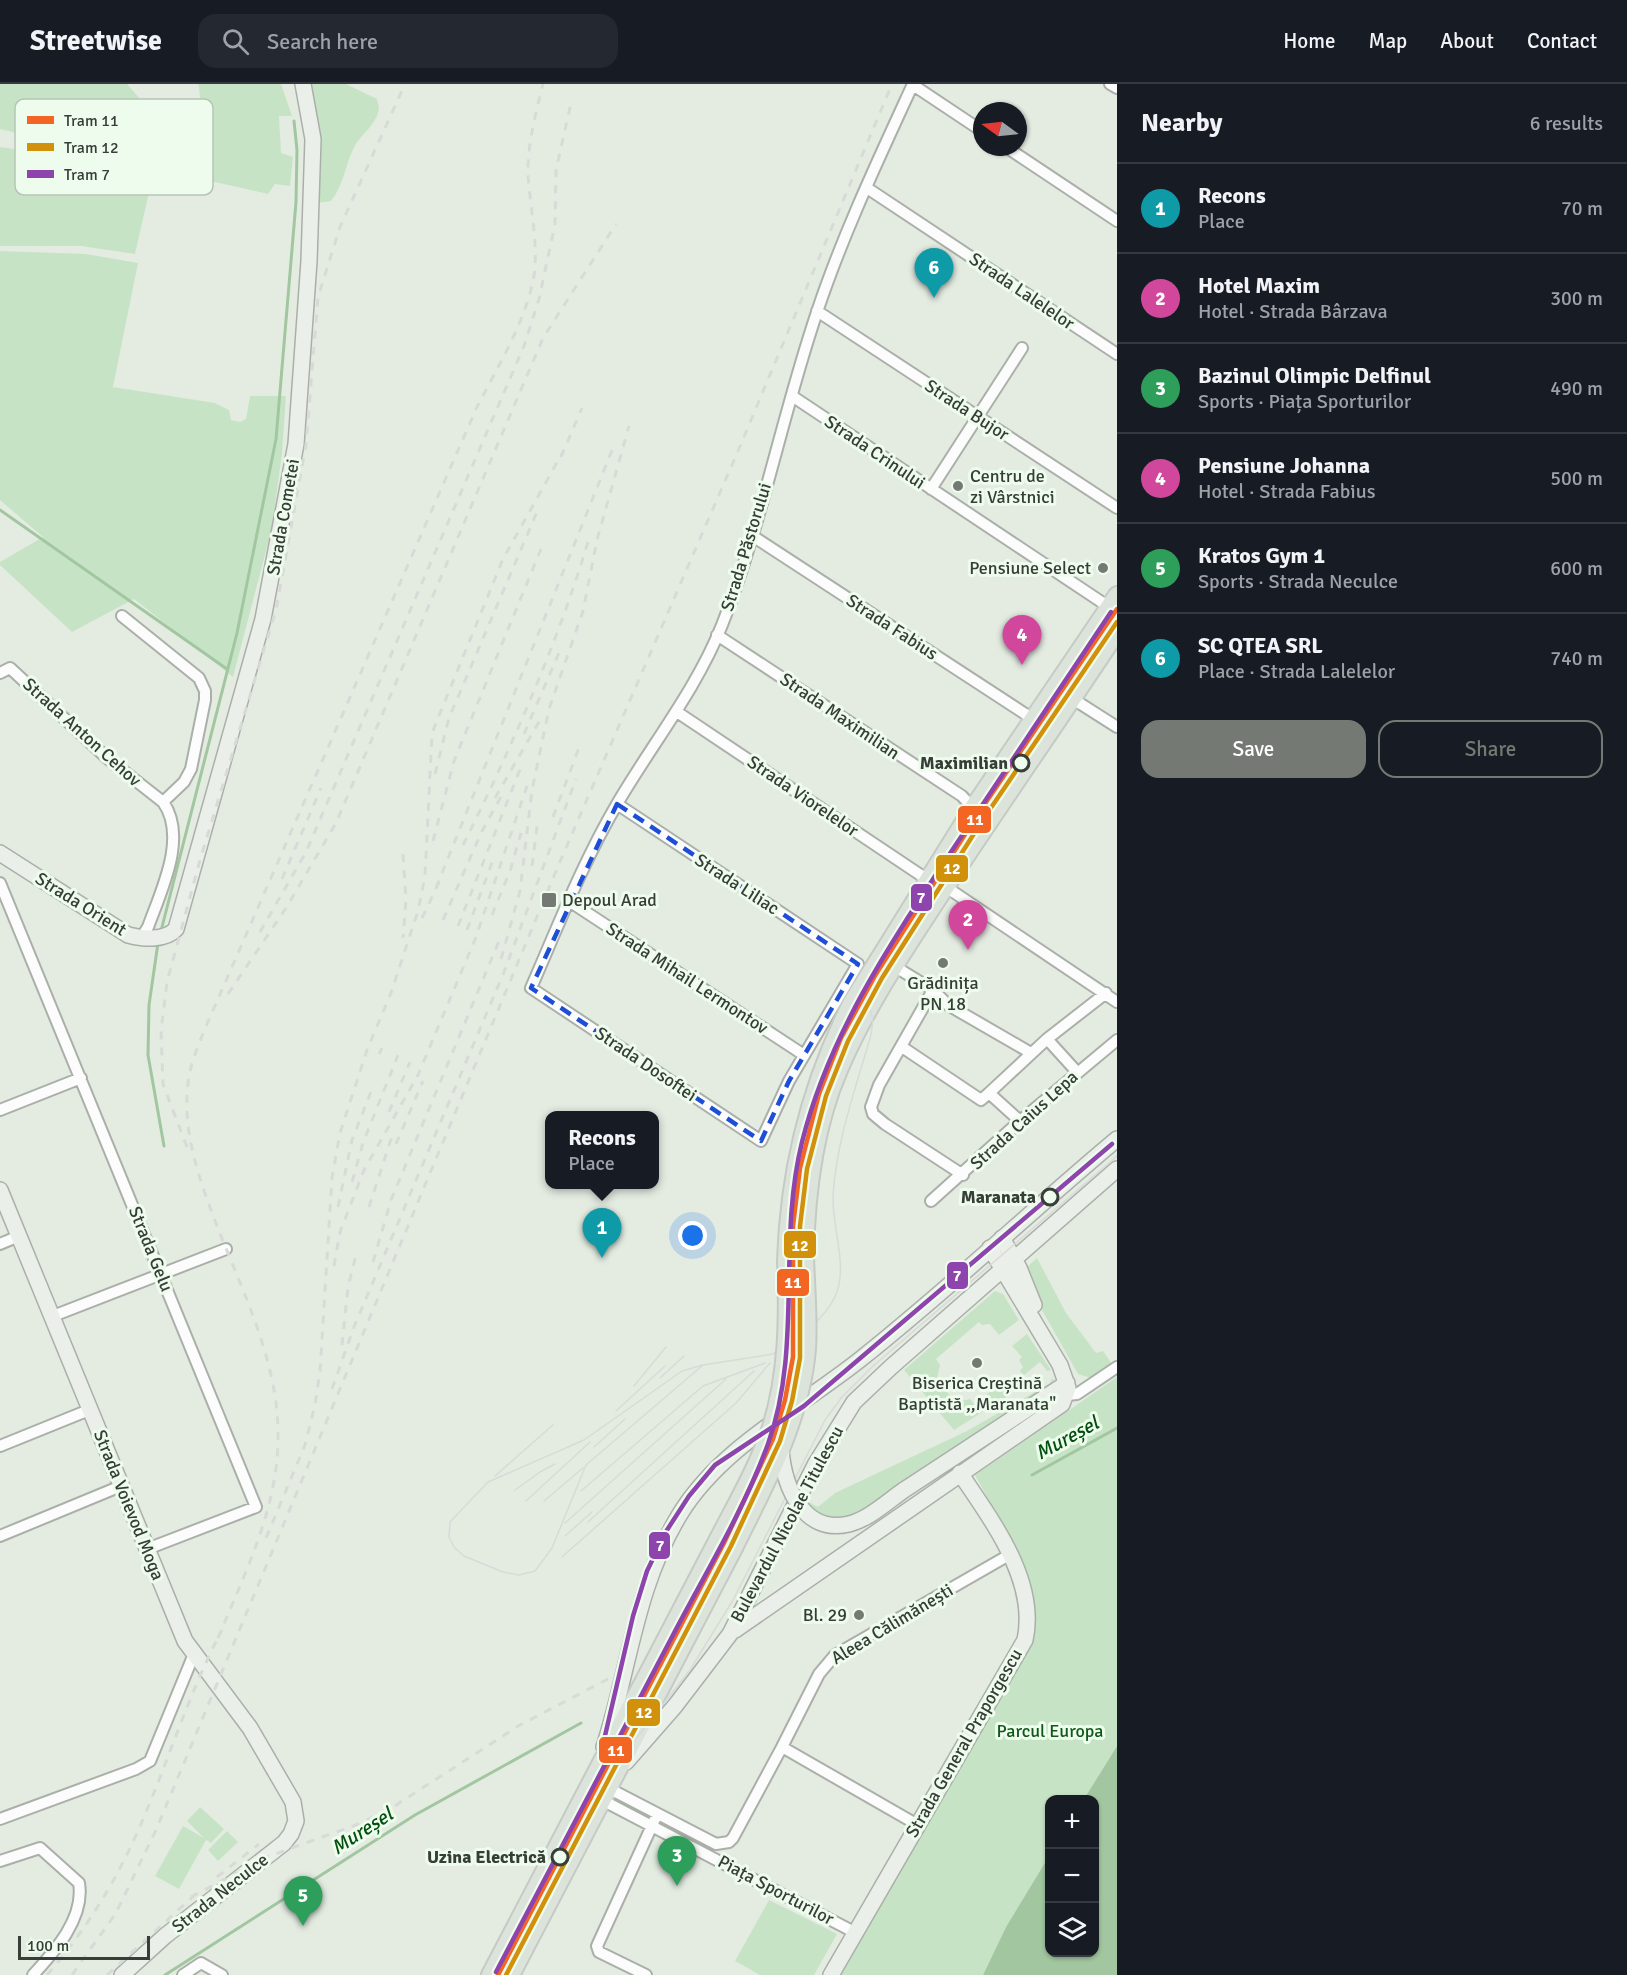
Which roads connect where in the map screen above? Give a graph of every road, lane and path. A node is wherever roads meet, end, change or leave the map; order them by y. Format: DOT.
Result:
graph roads {
  1 [pos="303,84"];
  2 [pos="1110,84"];
  3 [pos="913,85"];
  4 [pos="1117,88"];
  5 [pos="973,125"];
  6 [pos="1020,156"];
  7 [pos="867,188"];
  8 [pos="1117,221"];
  9 [pos="817,311"];
  10 [pos="1022,348"];
  11 [pos="1117,354"];
  12 [pos="792,396"];
  13 [pos="977,417"];
  14 [pos="931,489"];
  15 [pos="1117,508"];
  16 [pos="751,535"];
  17 [pos="1113,601"];
  18 [pos="122,616"];
  19 [pos="1117,632"];
  20 [pos="717,635"];
  21 [pos="0,673"];
  22 [pos="1073,699"];
  23 [pos="1117,711"];
  24 [pos="677,712"];
  25 [pos="1033,719"];
  26 [pos="1113,724"];
  27 [pos="163,802"];
  28 [pos="617,804"];
  29 [pos="972,808"];
  30 [pos="989,821"];
  31 [pos="0,853"];
  32 [pos="928,879"];
  33 [pos="0,883"];
  34 [pos="946,887"];
  35 [pos="569,901"];
  36 [pos="168,936"];
  37 [pos="145,938"];
  38 [pos="894,966"];
  39 [pos="531,988"];
  40 [pos="933,990"];
  41 [pos="1106,993"];
  42 [pos="1117,1002"];
  43 [pos="1047,1039"];
  44 [pos="1117,1040"];
  45 [pos="902,1047"];
  46 [pos="1030,1053"];
  47 [pos="804,1055"];
  48 [pos="1077,1072"];
  49 [pos="81,1078"];
  50 [pos="991,1094"];
  51 [pos="0,1110"];
  52 [pos="1020,1121"];
  53 [pos="1117,1139"];
  54 [pos="1117,1168"];
  55 [pos="963,1175"];
  56 [pos="0,1190"];
  57 [pos="931,1201"];
  58 [pos="19,1236"];
  59 [pos="1002,1238"];
  60 [pos="0,1244"];
  61 [pos="990,1248"];
  62 [pos="226,1249"];
  63 [pos="1009,1263"];
  64 [pos="160,1273"];
  65 [pos="53,1316"];
  66 [pos="1117,1367"];
  67 [pos="1067,1389"];
  68 [pos="89,1410"];
  69 [pos="0,1446"];
  70 [pos="781,1450"];
  71 [pos="960,1473"];
  72 [pos="121,1486"];
  73 [pos="0,1536"];
  74 [pos="147,1549"];
  75 [pos="1009,1555"];
  76 [pos="730,1634"];
  77 [pos="194,1654"];
  78 [pos="782,1747"];
  79 [pos="597,1770"];
  80 [pos="607,1789"];
  81 [pos="293,1802"];
  82 [pos="657,1814"];
  83 [pos="0,1819"];
  84 [pos="916,1824"];
  85 [pos="651,1826"];
  86 [pos="0,1861"];
  87 [pos="854,1932"];
  88 [pos="33,1975"];
  89 [pos="123,1975"];
  90 [pos="183,1975"];
  91 [pos="222,1975"];
  92 [pos="490,1975"];
  93 [pos="511,1975"];
  94 [pos="646,1975"];
  95 [pos="831,1975"];
  1 -- 36 [label="street, Strada Cometei"];
  2 -- 4 [label="street"];
  3 -- 5 [label="street"];
  3 -- 7 [label="street, Strada Păstorului"];
  6 -- 8 [label="street"];
  7 -- 9 [label="street, Strada Păstorului"];
  7 -- 11 [label="street, Strada Lalelelor"];
  9 -- 12 [label="street, Strada Păstorului"];
  9 -- 13 [label="street, Strada Bujor"];
  10 -- 13 [label="street"];
  12 -- 14 [label="street, Strada Crinului"];
  12 -- 16 [label="street, Strada Păstorului"];
  13 -- 14 [label="street"];
  13 -- 15 [label="street, Strada Bujor"];
  14 -- 17 [label="street, Strada Crinului"];
  16 -- 20 [label="street, Strada Păstorului"];
  16 -- 25 [label="street, Strada Fabius"];
  17 -- 25 [label="main road"];
  18 -- 27 [label="street"];
  19 -- 22 [label="main road"];
  20 -- 24 [label="street, Strada Păstorului"];
  20 -- 29 [label="street, Strada Maximilian"];
  21 -- 27 [label="street, Strada Anton Cehov"];
  22 -- 26 [label="street"];
  22 -- 30 [label="main road"];
  23 -- 26 [label="street"];
  24 -- 28 [label="street, Strada Păstorului"];
  24 -- 32 [label="street, Strada Viorelelor"];
  25 -- 29 [label="main road"];
  27 -- 37 [label="street"];
  28 -- 35 [label="street, Strada Păstorului"];
  28 -- 47 [label="street, Strada Liliac"];
  29 -- 30 [label="street, Strada Maximilian"];
  29 -- 32 [label="main road"];
  30 -- 34 [label="main road"];
  31 -- 37 [label="street, Strada Orient"];
  32 -- 79 [label="main road, bridge"];
  33 -- 49 [label="street, Strada Gelu"];
  34 -- 38 [label="main road"];
  34 -- 41 [label="street"];
  35 -- 39 [label="street, Strada Păstorului"];
  35 -- 47 [label="street, Strada Mihail Lermontov"];
  36 -- 37 [label="street, Strada Orient"];
  38 -- 40 [label="street"];
  38 -- 70 [label="main road, bridge"];
  39 -- 47 [label="street, Strada Dosoftei"];
  40 -- 45 [label="street"];
  40 -- 46 [label="street"];
  41 -- 42 [label="street"];
  41 -- 43 [label="street"];
  43 -- 46 [label="street"];
  43 -- 48 [label="street"];
  44 -- 48 [label="street, Strada Caius Lepa"];
  45 -- 50 [label="street"];
  45 -- 55 [label="street"];
  46 -- 50 [label="street"];
  48 -- 52 [label="street, Strada Caius Lepa"];
  49 -- 51 [label="street"];
  49 -- 64 [label="street, Strada Gelu"];
  50 -- 52 [label="street"];
  52 -- 55 [label="street, Strada Caius Lepa"];
  53 -- 59 [label="street"];
  54 -- 63 [label="street, Bulevardul Nicolae Titulescu"];
  55 -- 57 [label="street, Strada Caius Lepa"];
  56 -- 58 [label="street, Strada Voievod Moga"];
  58 -- 60 [label="street"];
  58 -- 65 [label="street, Strada Voievod Moga"];
  59 -- 61 [label="street"];
  59 -- 63 [label="street"];
  61 -- 63 [label="street"];
  61 -- 79 [label="street"];
  62 -- 64 [label="street"];
  63 -- 67 [label="street"];
  63 -- 76 [label="street, Bulevardul Nicolae Titulescu"];
  64 -- 65 [label="street"];
  64 -- 74 [label="street, Strada Gelu"];
  65 -- 68 [label="street, Strada Voievod Moga"];
  66 -- 67 [label="street"];
  67 -- 70 [label="street, bridge"];
  67 -- 71 [label="street"];
  68 -- 69 [label="street"];
  68 -- 72 [label="street, Strada Voievod Moga"];
  70 -- 80 [label="main road, bridge"];
  71 -- 75 [label="street, Strada General Praporgescu"];
  71 -- 76 [label="street"];
  72 -- 73 [label="street"];
  72 -- 74 [label="street, Strada Voievod Moga"];
  74 -- 77 [label="street, Strada Voievod Moga"];
  75 -- 78 [label="street, Aleea Călimănești"];
  75 -- 84 [label="street, Strada General Praporgescu"];
  76 -- 80 [label="street, Bulevardul Nicolae Titulescu"];
  77 -- 81 [label="street, Strada Voievod Moga"];
  77 -- 83 [label="street"];
  78 -- 82 [label="street, Piața Sporturilor"];
  78 -- 84 [label="street"];
  79 -- 80 [label="street"];
  79 -- 92 [label="main road"];
  80 -- 82 [label="street, Piața Sporturilor"];
  80 -- 85 [label="street, Piața Sporturilor"];
  80 -- 93 [label="main road"];
  81 -- 89 [label="street, Strada Neculce"];
  82 -- 85 [label="street"];
  84 -- 87 [label="street, Strada General Praporgescu"];
  85 -- 87 [label="street, Piața Sporturilor"];
  85 -- 94 [label="street"];
  86 -- 88 [label="street"];
  87 -- 95 [label="street, Strada General Praporgescu"];
  90 -- 91 [label="street"];
}
